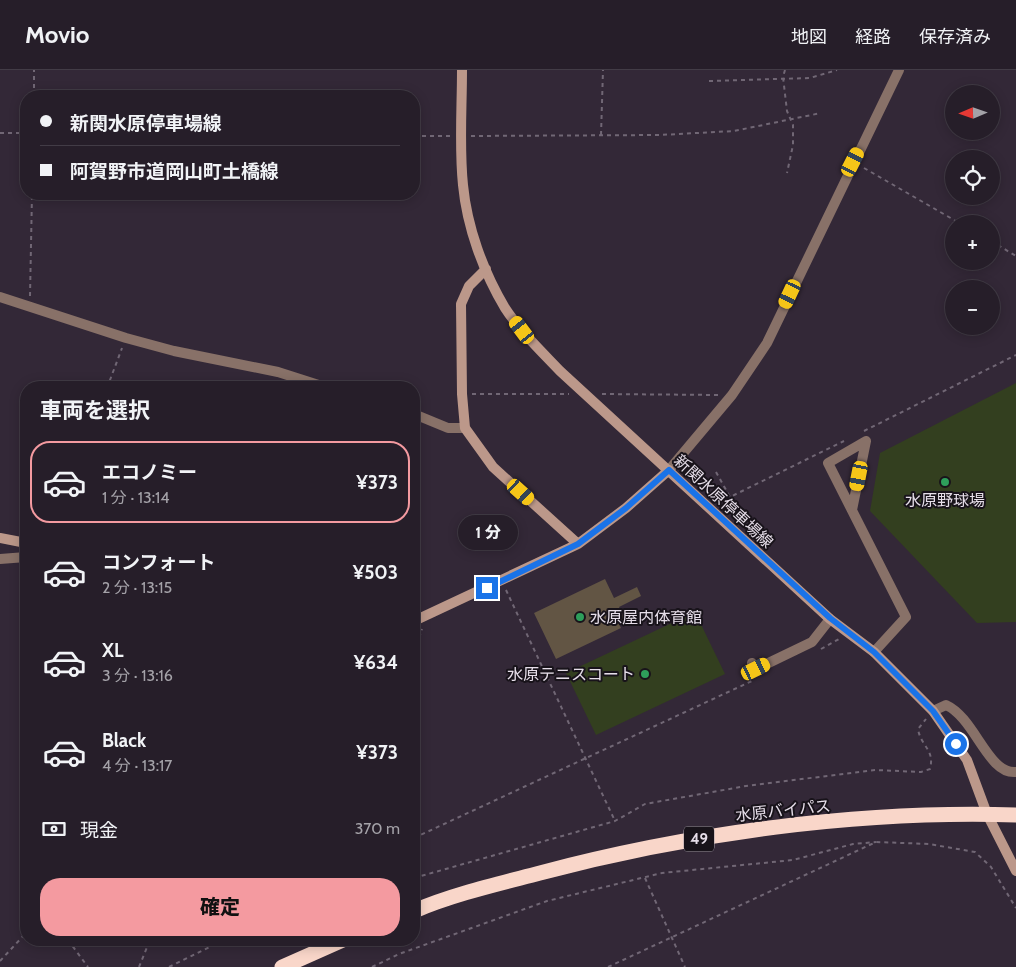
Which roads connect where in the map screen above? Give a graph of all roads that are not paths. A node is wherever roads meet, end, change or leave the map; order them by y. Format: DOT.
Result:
graph roads {
  1 [pos="462,70"];
  2 [pos="899,70"];
  3 [pos="486,270"];
  4 [pos="0,297"];
  5 [pos="306,381"];
  6 [pos="420,416"];
  7 [pos="466,428"];
  8 [pos="669,470"];
  9 [pos="852,510"];
  10 [pos="0,538"];
  11 [pos="20,542"];
  12 [pos="578,544"];
  13 [pos="20,557"];
  14 [pos="0,558"];
  15 [pos="420,618"];
  16 [pos="830,618"];
  17 [pos="874,652"];
  18 [pos="752,663"];
  19 [pos="933,711"];
  20 [pos="1016,772"];
  21 [pos="987,814"];
  22 [pos="1016,815"];
  23 [pos="1016,872"];
  24 [pos="420,909"];
  25 [pos="329,946"];
  26 [pos="282,967"];
  1 -- 3 [label="main road, 新関水原停車場線"];
  2 -- 8 [label="street"];
  3 -- 7 [label="main road"];
  3 -- 8 [label="main road, 新関水原停車場線"];
  4 -- 5 [label="street"];
  6 -- 7 [label="street"];
  7 -- 12 [label="main road"];
  8 -- 12 [label="main road"];
  8 -- 16 [label="main road, 新関水原停車場線"];
  9 -- 9 [label="street"];
  9 -- 17 [label="street"];
  10 -- 11 [label="main road"];
  12 -- 15 [label="main road"];
  13 -- 14 [label="street"];
  16 -- 17 [label="main road, 新関水原停車場線"];
  16 -- 18 [label="street"];
  17 -- 19 [label="main road, 新関水原停車場線"];
  19 -- 20 [label="street"];
  19 -- 21 [label="main road, 新関水原停車場線"];
  21 -- 22 [label="highway, 水原バイパス / 49"];
  21 -- 23 [label="main road, 新関水原停車場線"];
  21 -- 24 [label="highway, 水原バイパス / 49"];
  25 -- 26 [label="highway"];
}
